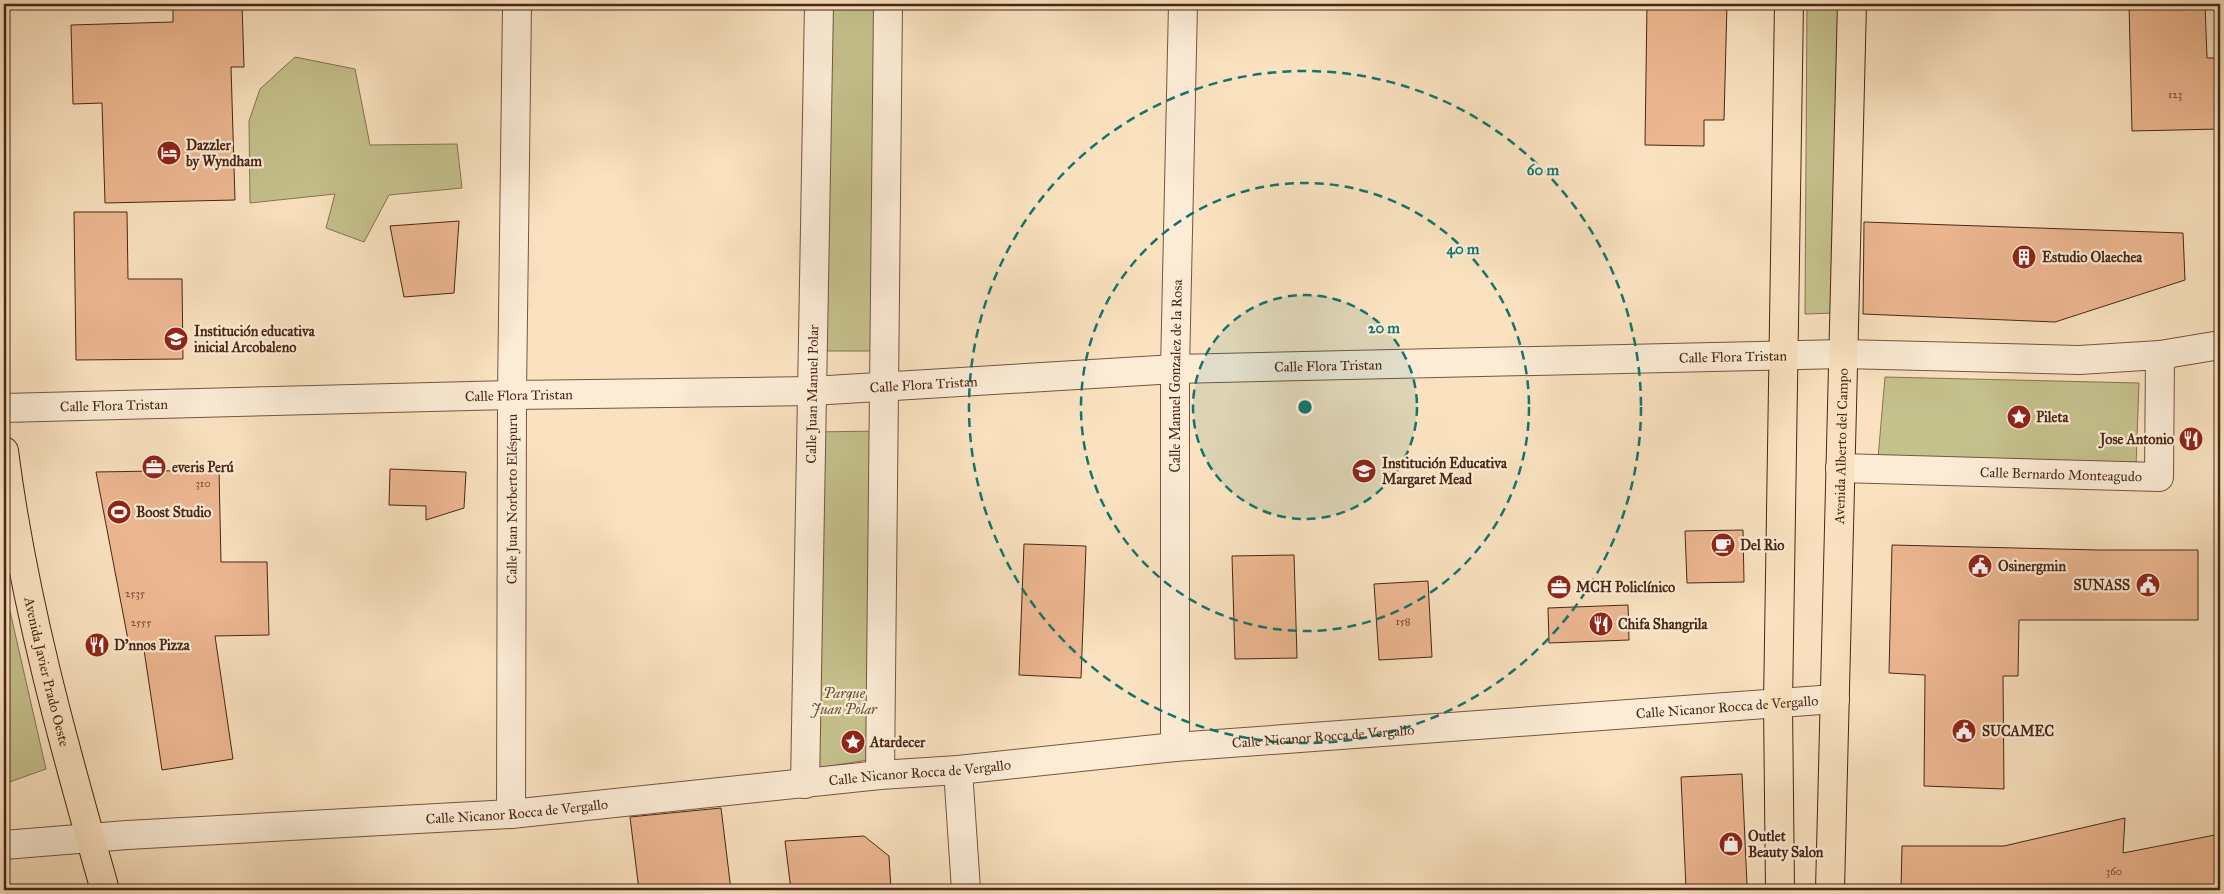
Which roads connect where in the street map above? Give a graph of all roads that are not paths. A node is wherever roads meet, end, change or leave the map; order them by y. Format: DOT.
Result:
graph roads {
  1 [pos="517,4"];
  2 [pos="819,4"];
  3 [pos="888,4"];
  4 [pos="1183,4"];
  5 [pos="1789,4"];
  6 [pos="1852,4"];
  7 [pos="2220,345"];
  8 [pos="1843,354"];
  9 [pos="2160,354"];
  10 [pos="1783,356"];
  11 [pos="1175,369"];
  12 [pos="885,385"];
  13 [pos="812,391"];
  14 [pos="512,395"];
  15 [pos="4,408"];
  16 [pos="4,451"];
  17 [pos="1840,468"];
  18 [pos="1835,698"];
  19 [pos="1778,704"];
  20 [pos="1175,747"];
  21 [pos="958,770"];
  22 [pos="880,775"];
  23 [pos="805,784"];
  24 [pos="511,814"];
  25 [pos="90,838"];
  26 [pos="4,845"];
  27 [pos="105,890"];
  28 [pos="966,890"];
  29 [pos="1780,890"];
  30 [pos="1830,890"];
  1 -- 14 [label="street, Calle Juan Norberto Eléspuru"];
  2 -- 13 [label="street, Calle Juan Manuel Polar"];
  3 -- 12 [label="street"];
  4 -- 11 [label="street, Calle Manuel Gonzalez de la Rosa"];
  5 -- 10 [label="main road"];
  6 -- 8 [label="main road, Avenida Alberto del Campo"];
  7 -- 9 [label="street"];
  8 -- 9 [label="street"];
  8 -- 10 [label="street, Calle Flora Tristan"];
  8 -- 17 [label="main road, Avenida Alberto del Campo"];
  9 -- 17 [label="street, Calle Bernardo Monteagudo"];
  10 -- 11 [label="street, Calle Flora Tristan"];
  10 -- 19 [label="main road"];
  11 -- 12 [label="street, Calle Flora Tristan"];
  11 -- 20 [label="street, Calle Manuel Gonzalez de la Rosa"];
  12 -- 13 [label="street, Calle Flora Tristan"];
  12 -- 22 [label="street"];
  13 -- 14 [label="street, Calle Flora Tristan"];
  13 -- 23 [label="street, Calle Juan Manuel Polar"];
  14 -- 15 [label="street, Calle Flora Tristan"];
  14 -- 24 [label="street, Calle Juan Norberto Eléspuru"];
  16 -- 25 [label="main road, Avenida Javier Prado Oeste"];
  17 -- 18 [label="main road, Avenida Alberto del Campo"];
  18 -- 19 [label="street, Calle Nicanor Rocca de Vergallo"];
  18 -- 30 [label="main road, Avenida Alberto del Campo"];
  19 -- 20 [label="street, Calle Nicanor Rocca de Vergallo"];
  19 -- 29 [label="main road"];
  20 -- 21 [label="street, Calle Nicanor Rocca de Vergallo"];
  21 -- 22 [label="street, Calle Nicanor Rocca de Vergallo"];
  21 -- 28 [label="street"];
  22 -- 23 [label="street, Calle Nicanor Rocca de Vergallo"];
  23 -- 24 [label="street, Calle Nicanor Rocca de Vergallo"];
  24 -- 25 [label="street, Calle Nicanor Rocca de Vergallo"];
  25 -- 26 [label="street, Calle Nicanor Rocca de Vergallo"];
  25 -- 27 [label="main road, Avenida Javier Prado Oeste"];
}
